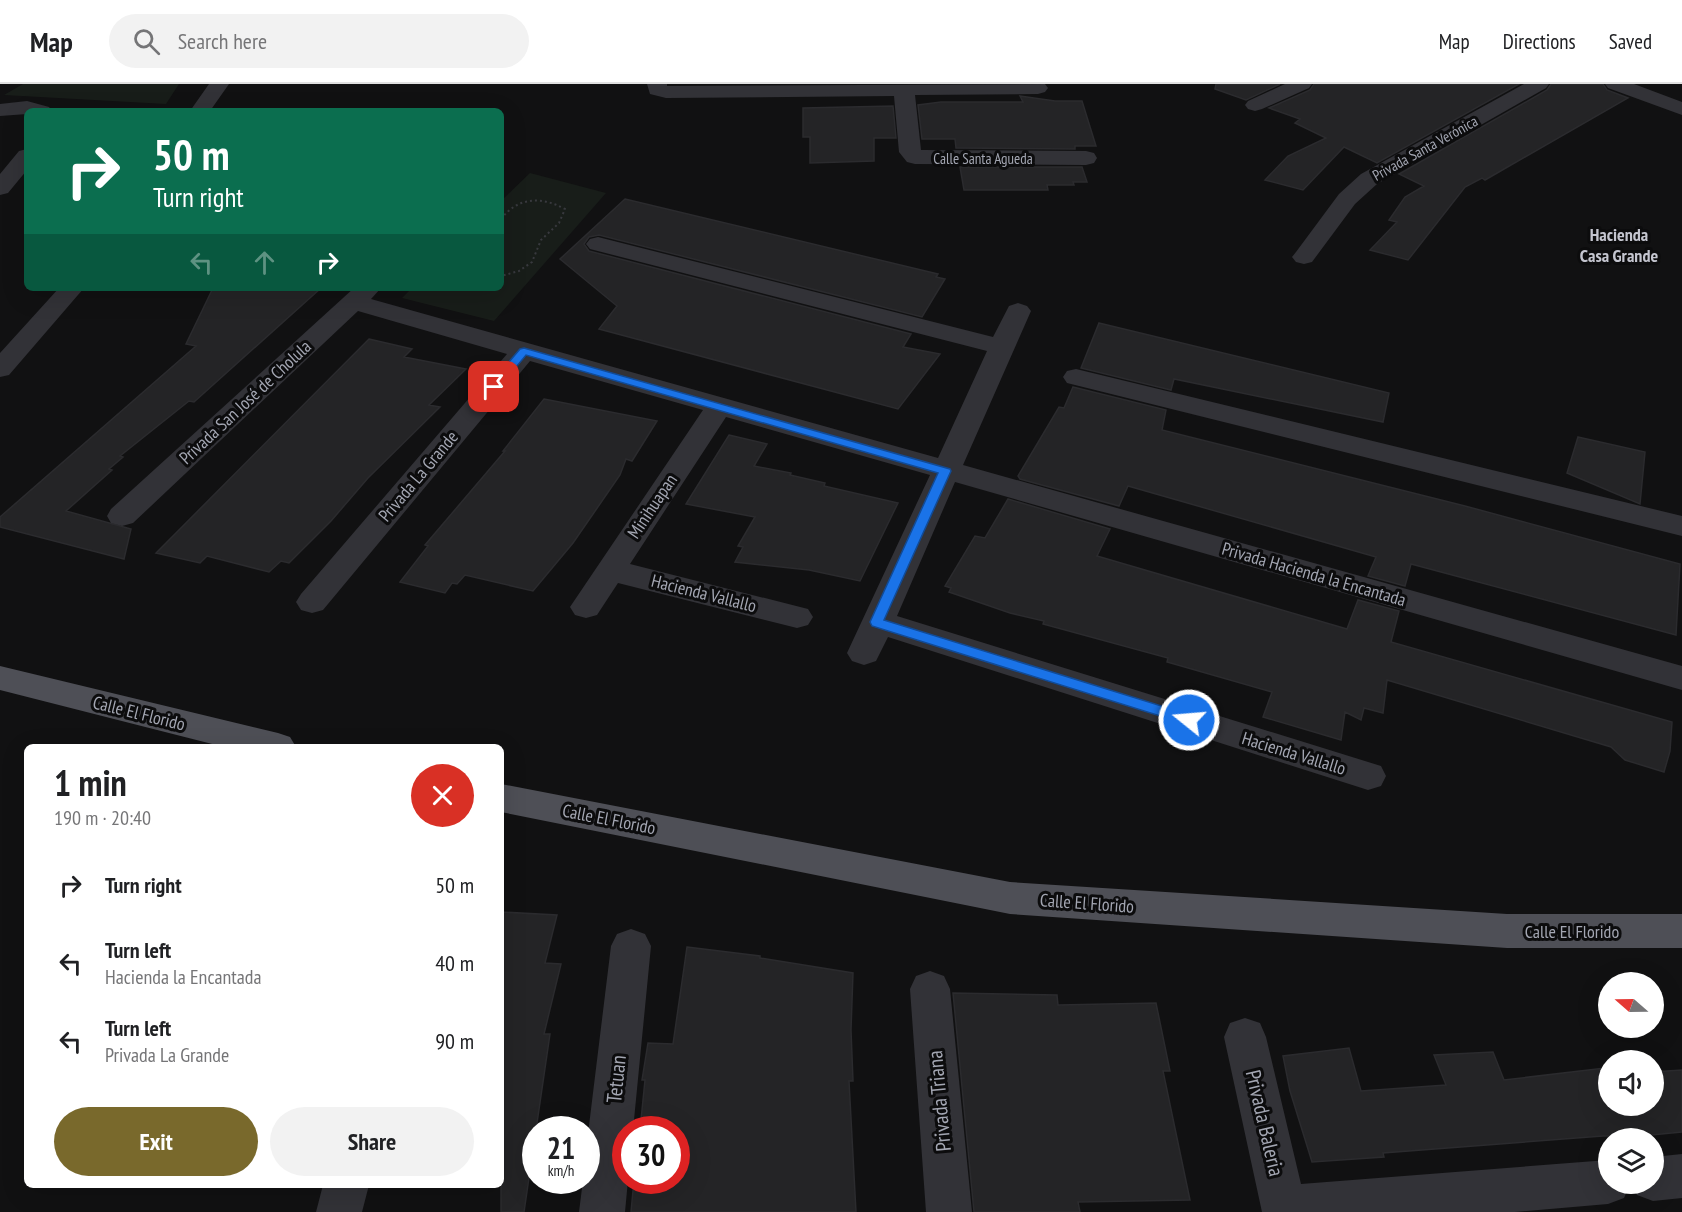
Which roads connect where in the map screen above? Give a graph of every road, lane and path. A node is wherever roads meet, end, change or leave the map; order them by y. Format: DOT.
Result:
graph roads {
  1 [pos="219,84"];
  2 [pos="1302,84"];
  3 [pos="1539,84"];
  4 [pos="1615,84"];
  5 [pos="657,86"];
  6 [pos="1038,88"];
  7 [pos="904,89"];
  8 [pos="1255,105"];
  9 [pos="34,108"];
  10 [pos="202,108"];
  11 [pos="1682,108"];
  12 [pos="0,110"];
  13 [pos="1086,158"];
  14 [pos="24,160"];
  15 [pos="0,188"];
  16 [pos="504,214"];
  17 [pos="598,244"];
  18 [pos="1304,257"];
  19 [pos="504,275"];
  20 [pos="69,291"];
  21 [pos="361,295"];
  22 [pos="1018,311"];
  23 [pos="1001,347"];
  24 [pos="524,351"];
  25 [pos="0,369"];
  26 [pos="1076,377"];
  27 [pos="719,406"];
  28 [pos="945,471"];
  29 [pos="122,516"];
  30 [pos="1682,526"];
  31 [pos="610,570"];
  32 [pos="312,602"];
  33 [pos="586,607"];
  34 [pos="797,617"];
  35 [pos="876,622"];
  36 [pos="864,653"];
  37 [pos="0,678"];
  38 [pos="1682,678"];
  39 [pos="266,744"];
  40 [pos="1368,776"];
  41 [pos="504,799"];
  42 [pos="1682,932"];
  43 [pos="630,946"];
  44 [pos="930,989"];
  45 [pos="1245,1037"];
  46 [pos="1682,1176"];
  47 [pos="1664,1178"];
  48 [pos="1598,1183"];
  49 [pos="345,1188"];
  50 [pos="1285,1210"];
  51 [pos="339,1212"];
  52 [pos="602,1212"];
  53 [pos="949,1212"];
  1 -- 10 [label="street"];
  2 -- 8 [label="street"];
  3 -- 18 [label="street, Privada Santa Verónica"];
  4 -- 11 [label="street"];
  5 -- 7 [label="street"];
  6 -- 7 [label="street"];
  7 -- 13 [label="street, Calle Santa Agueda"];
  9 -- 12 [label="street"];
  14 -- 15 [label="street"];
  16 -- 19 [label="path"];
  17 -- 23 [label="street"];
  20 -- 25 [label="street"];
  21 -- 24 [label="street, Privada Hacienda la Encantada"];
  21 -- 29 [label="street, Privada San José de Cholula"];
  22 -- 23 [label="street"];
  23 -- 28 [label="street"];
  24 -- 27 [label="street, Privada Hacienda la Encantada"];
  24 -- 32 [label="street, Privada La Grande"];
  26 -- 30 [label="street"];
  27 -- 28 [label="street, Privada Hacienda la Encantada"];
  27 -- 31 [label="street, Minihuapan"];
  28 -- 35 [label="street"];
  28 -- 38 [label="street, Privada Hacienda la Encantada"];
  31 -- 33 [label="street, Minihuapan"];
  31 -- 34 [label="street, Hacienda Vallallo"];
  35 -- 36 [label="street"];
  35 -- 40 [label="street, Hacienda Vallallo"];
  37 -- 39 [label="main road, Calle El Florido"];
  41 -- 42 [label="main road, Calle El Florido"];
  43 -- 52 [label="street, Tetuan"];
  44 -- 53 [label="street, Privada Triana"];
  45 -- 50 [label="street, Privada Baleria"];
  46 -- 47 [label="street"];
  48 -- 50 [label="street, Privada Baleria"];
  49 -- 51 [label="street"];
}
